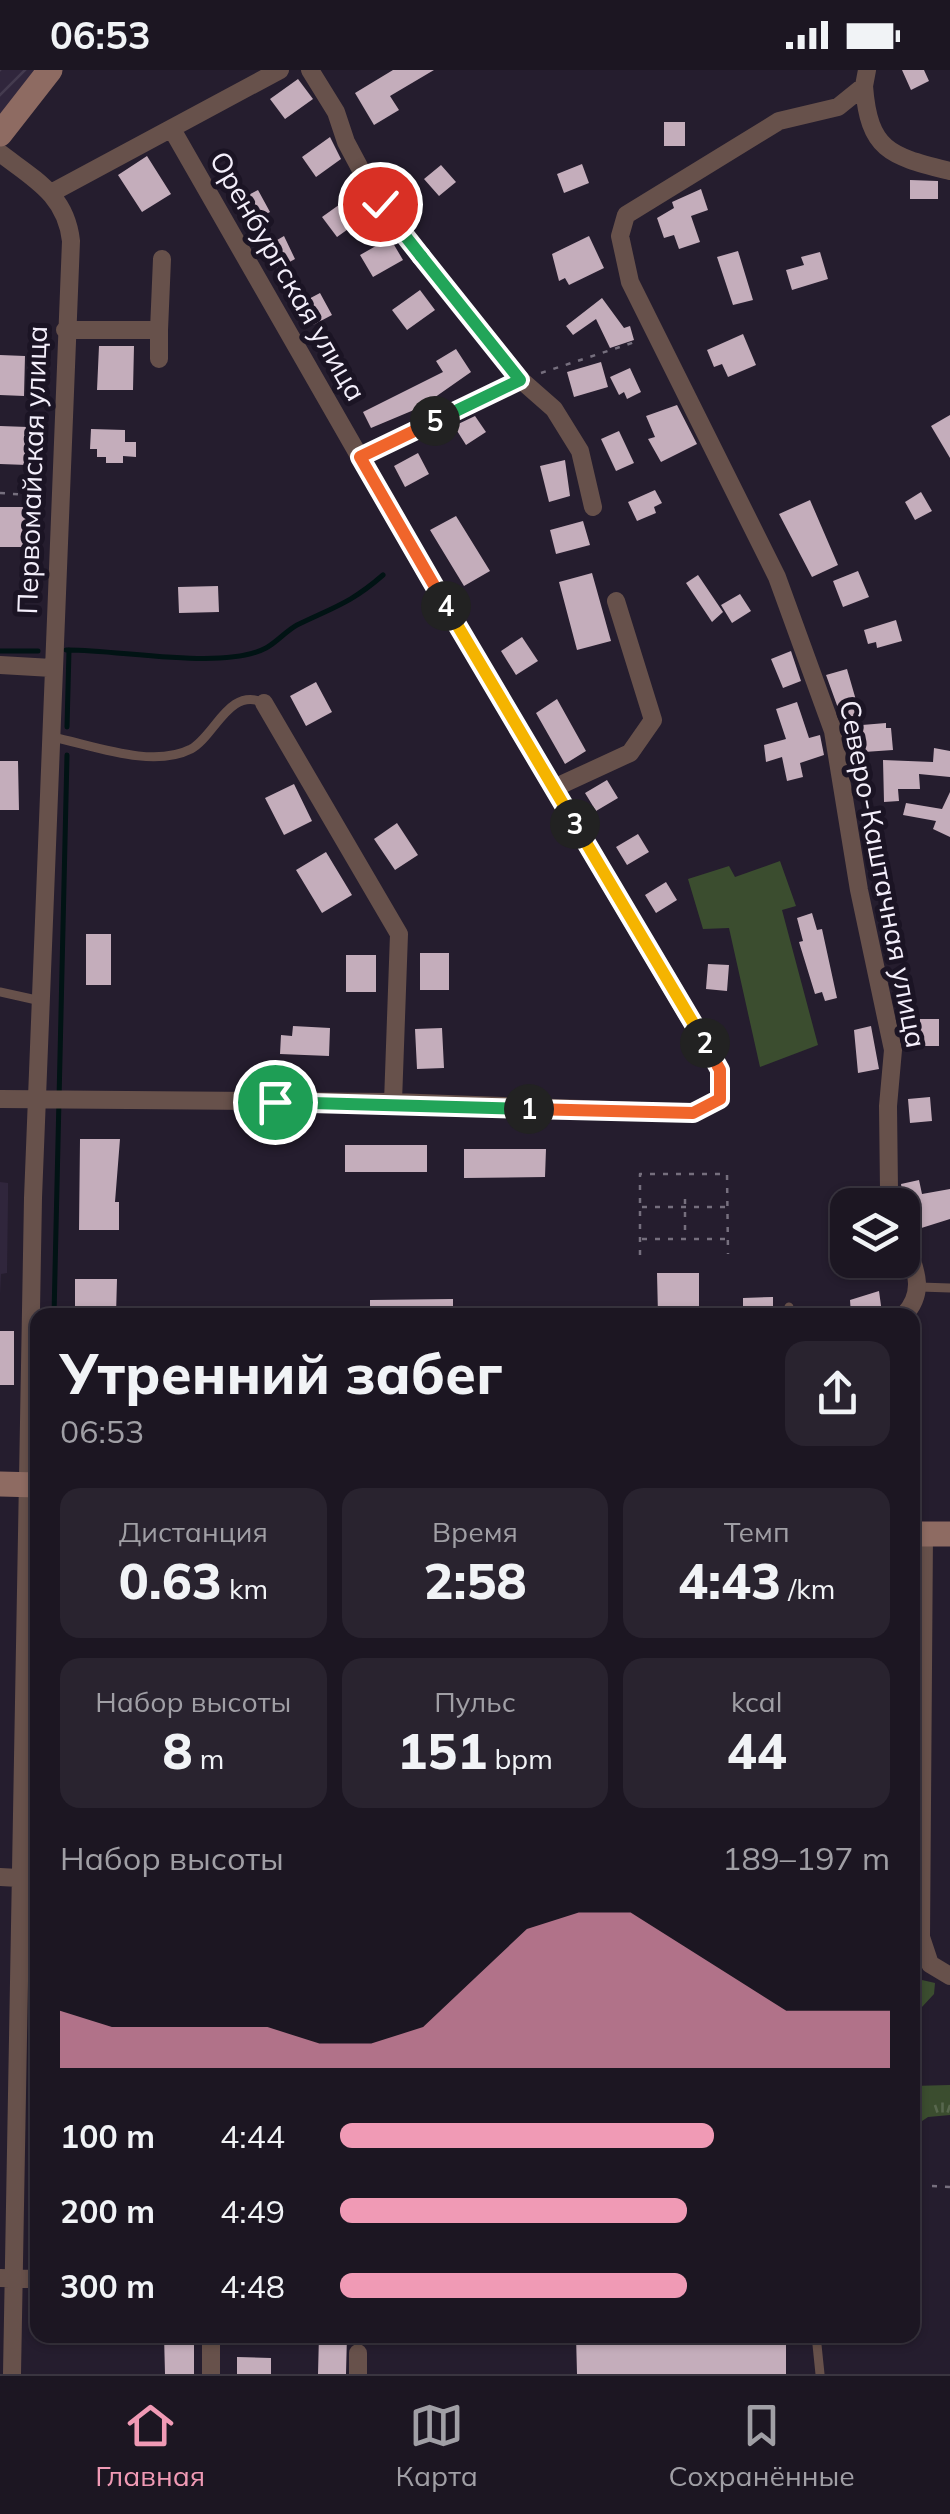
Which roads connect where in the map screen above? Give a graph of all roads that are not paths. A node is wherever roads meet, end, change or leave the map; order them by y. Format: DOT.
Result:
graph roads {
  1 [pos="50,70"];
  2 [pos="280,70"];
  3 [pos="310,70"];
  4 [pos="865,78"];
  5 [pos="173,131"];
  6 [pos="0,134"];
  7 [pos="0,153"];
  8 [pos="950,171"];
  9 [pos="52,192"];
  10 [pos="162,260"];
  11 [pos="66,330"];
  12 [pos="159,330"];
  13 [pos="159,359"];
  14 [pos="520,380"];
  15 [pos="360,457"];
  16 [pos="594,507"];
  17 [pos="616,602"];
  18 [pos="0,665"];
  19 [pos="52,668"];
  20 [pos="264,704"];
  21 [pos="50,736"];
  22 [pos="554,788"];
  23 [pos="0,992"];
  24 [pos="43,1001"];
  25 [pos="0,1099"];
  26 [pos="40,1100"];
  27 [pos="393,1102"];
  28 [pos="891,1188"];
  29 [pos="917,1278"];
  30 [pos="920,1287"];
  31 [pos="950,1288"];
  32 [pos="33,1308"];
  33 [pos="911,1308"];
  34 [pos="0,1484"];
  35 [pos="30,1485"];
  36 [pos="929,1534"];
  37 [pos="30,1815"];
  38 [pos="0,1877"];
  39 [pos="30,1879"];
  40 [pos="950,1976"];
  41 [pos="7,2278"];
  42 [pos="211,2343"];
  43 [pos="817,2343"];
  44 [pos="358,2354"];
  45 [pos="12,2374"];
  46 [pos="211,2374"];
  47 [pos="358,2374"];
  48 [pos="820,2374"];
  1 -- 6 [label="main road"];
  2 -- 5 [label="street"];
  3 -- 14 [label="street"];
  4 -- 8 [label="street"];
  4 -- 28 [label="street, Северо-Каштачная улица"];
  5 -- 9 [label="street"];
  5 -- 15 [label="street, Оренбургская улица"];
  7 -- 9 [label="street"];
  9 -- 11 [label="street, Первомайская улица"];
  10 -- 12 [label="street"];
  11 -- 12 [label="street"];
  11 -- 19 [label="street, Первомайская улица"];
  12 -- 13 [label="street"];
  14 -- 15 [label="street"];
  14 -- 16 [label="street"];
  15 -- 22 [label="street, Оренбургская улица"];
  17 -- 22 [label="street"];
  18 -- 19 [label="street"];
  19 -- 21 [label="street, Первомайская улица"];
  20 -- 21 [label="lane"];
  20 -- 27 [label="street"];
  21 -- 24 [label="street, Первомайская улица"];
  22 -- 27 [label="street, Оренбургская улица"];
  23 -- 24 [label="lane"];
  24 -- 26 [label="street, Первомайская улица"];
  25 -- 26 [label="street"];
  26 -- 27 [label="street"];
  26 -- 32 [label="street, Первомайская улица"];
  29 -- 30 [label="street"];
  30 -- 31 [label="lane"];
  30 -- 33 [label="street"];
  34 -- 35 [label="main road"];
  36 -- 40 [label="street"];
  37 -- 39 [label="street, Первомайская улица"];
  38 -- 39 [label="street"];
  39 -- 41 [label="street, Первомайская улица"];
  41 -- 45 [label="street, Первомайская улица"];
  42 -- 46 [label="street"];
  43 -- 48 [label="lane"];
  44 -- 47 [label="street"];
}
